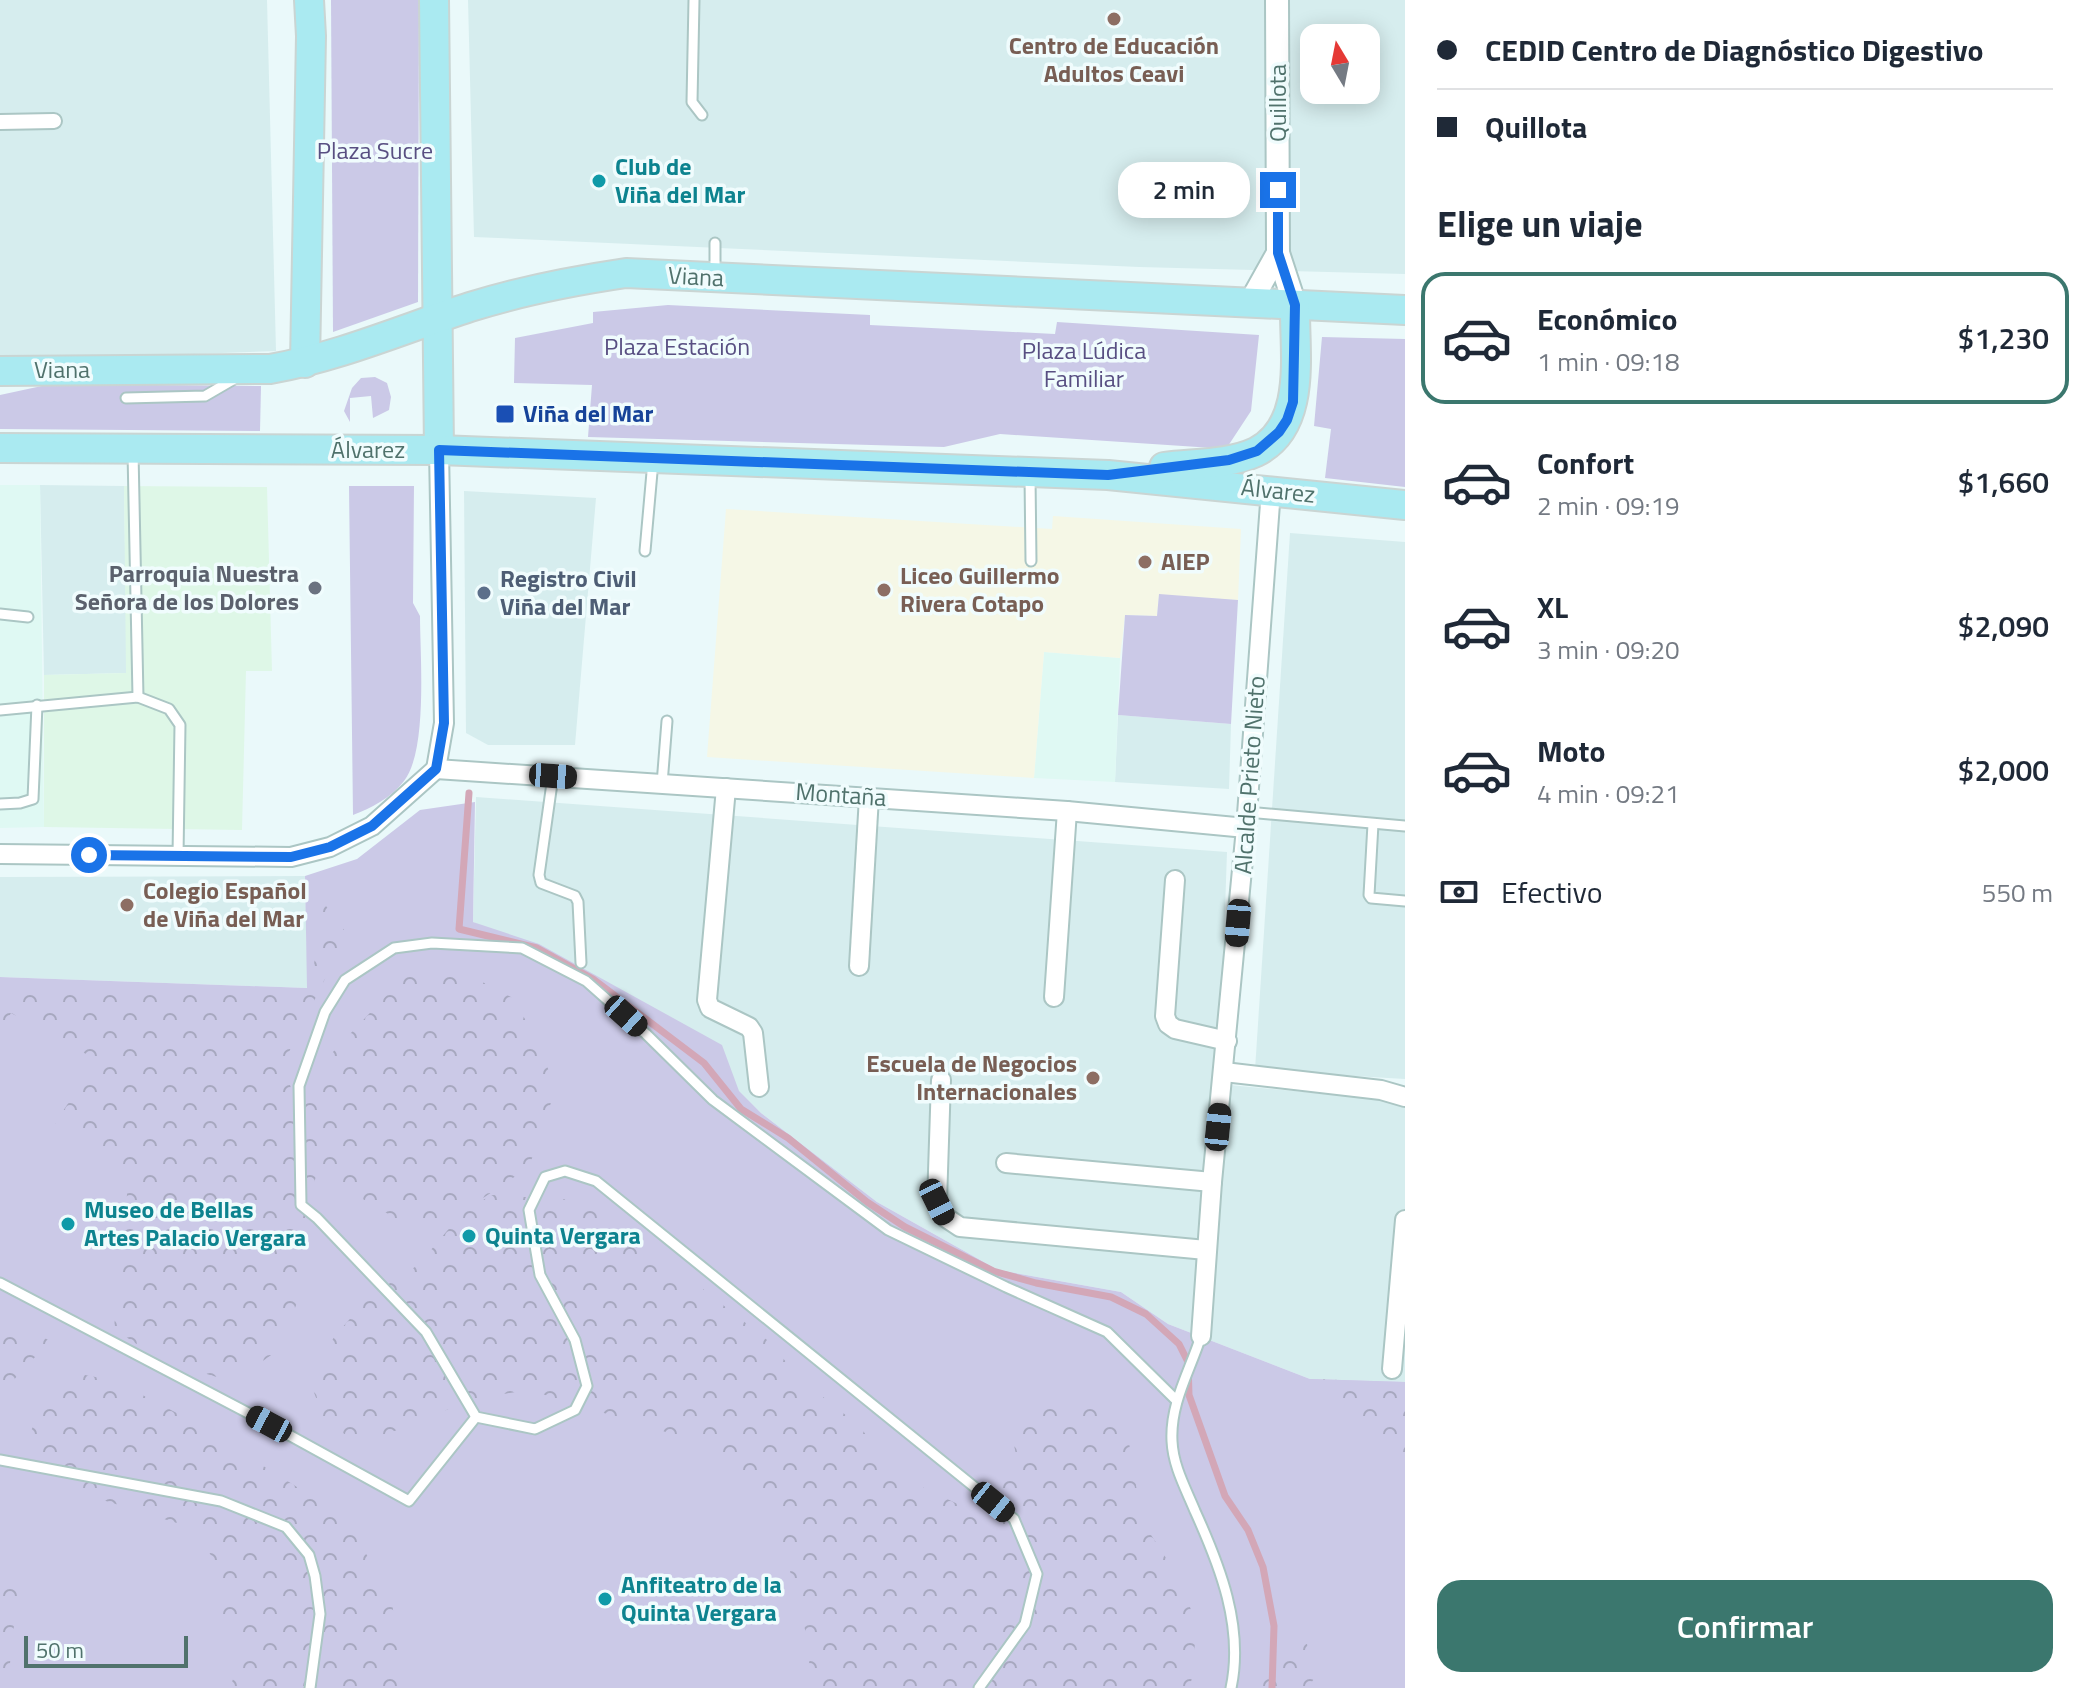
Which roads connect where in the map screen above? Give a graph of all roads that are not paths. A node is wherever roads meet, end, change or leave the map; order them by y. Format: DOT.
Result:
graph roads {
  1 [pos="309,0"];
  2 [pos="434,0"];
  3 [pos="694,0"];
  4 [pos="1277,0"];
  5 [pos="702,115"];
  6 [pos="54,121"];
  7 [pos="0,122"];
  8 [pos="715,243"];
  9 [pos="1278,253"];
  10 [pos="714,278"];
  11 [pos="1250,303"];
  12 [pos="1295,305"];
  13 [pos="1405,310"];
  14 [pos="440,318"];
  15 [pos="305,363"];
  16 [pos="249,370"];
  17 [pos="0,371"];
  18 [pos="126,398"];
  19 [pos="0,448"];
  20 [pos="133,449"];
  21 [pos="439,450"];
  22 [pos="653,457"];
  23 [pos="1030,472"];
  24 [pos="1108,475"];
  25 [pos="1271,490"];
  26 [pos="1405,505"];
  27 [pos="645,551"];
  28 [pos="1031,561"];
  29 [pos="0,614"];
  30 [pos="28,617"];
  31 [pos="138,697"];
  32 [pos="37,705"];
  33 [pos="0,710"];
  34 [pos="667,721"];
  35 [pos="436,769"];
  36 [pos="553,776"];
  37 [pos="662,784"];
  38 [pos="726,788"];
  39 [pos="869,797"];
  40 [pos="0,804"];
  41 [pos="1067,811"];
  42 [pos="1246,820"];
  43 [pos="1373,824"];
  44 [pos="1405,826"];
  45 [pos="0,854"];
  46 [pos="178,856"];
  47 [pos="1175,880"];
  48 [pos="1405,901"];
  49 [pos="581,963"];
  50 [pos="859,966"];
  51 [pos="1054,997"];
  52 [pos="1227,1041"];
  53 [pos="1224,1072"];
  54 [pos="941,1080"];
  55 [pos="759,1087"];
  56 [pos="1405,1097"];
  57 [pos="1006,1163"];
  58 [pos="1212,1182"];
  59 [pos="1405,1220"];
  60 [pos="1206,1250"];
  61 [pos="0,1283"];
  62 [pos="1400,1330"];
  63 [pos="1201,1336"];
  64 [pos="1392,1369"];
  65 [pos="1176,1400"];
  66 [pos="476,1417"];
  67 [pos="0,1460"];
  68 [pos="310,1688"];
  69 [pos="979,1688"];
  70 [pos="1231,1688"];
  1 -- 15 [label="main road"];
  2 -- 14 [label="main road"];
  3 -- 5 [label="lane"];
  4 -- 9 [label="street, Quillota"];
  6 -- 7 [label="street"];
  8 -- 10 [label="lane"];
  9 -- 11 [label="street, Quillota"];
  9 -- 12 [label="street, Quillota"];
  10 -- 11 [label="main road, Viana"];
  10 -- 14 [label="main road, Viana"];
  11 -- 12 [label="main road, Viana"];
  12 -- 13 [label="main road, Viana"];
  12 -- 24 [label="main road"];
  14 -- 15 [label="main road, Viana"];
  14 -- 21 [label="main road"];
  15 -- 16 [label="main road, Viana"];
  16 -- 17 [label="main road, Viana"];
  16 -- 18 [label="lane"];
  19 -- 20 [label="main road, Álvarez"];
  20 -- 21 [label="main road, Álvarez"];
  20 -- 31 [label="lane"];
  21 -- 22 [label="main road, Álvarez"];
  21 -- 35 [label="street"];
  22 -- 23 [label="main road, Álvarez"];
  22 -- 27 [label="lane"];
  23 -- 24 [label="main road, Álvarez"];
  23 -- 28 [label="lane"];
  24 -- 25 [label="main road, Álvarez"];
  25 -- 26 [label="main road, Álvarez"];
  25 -- 42 [label="street, Alcalde Prieto Nieto"];
  29 -- 30 [label="lane"];
  31 -- 32 [label="lane"];
  31 -- 46 [label="lane"];
  32 -- 33 [label="lane"];
  32 -- 40 [label="lane"];
  34 -- 37 [label="lane"];
  35 -- 36 [label="street, Montaña"];
  35 -- 46 [label="street"];
  36 -- 37 [label="street, Montaña"];
  36 -- 49 [label="lane"];
  37 -- 38 [label="street, Montaña"];
  38 -- 39 [label="street, Montaña"];
  38 -- 55 [label="street"];
  39 -- 41 [label="street, Montaña"];
  39 -- 50 [label="street"];
  41 -- 42 [label="street, Montaña"];
  41 -- 51 [label="street"];
  42 -- 43 [label="lane"];
  42 -- 52 [label="street, Alcalde Prieto Nieto"];
  43 -- 44 [label="lane"];
  43 -- 48 [label="lane"];
  45 -- 46 [label="street"];
  47 -- 52 [label="street"];
  52 -- 53 [label="street, Alcalde Prieto Nieto"];
  53 -- 56 [label="street"];
  53 -- 58 [label="street, Alcalde Prieto Nieto"];
  54 -- 60 [label="street"];
  57 -- 58 [label="street"];
  58 -- 60 [label="street, Alcalde Prieto Nieto"];
  59 -- 62 [label="street"];
  60 -- 63 [label="street, Alcalde Prieto Nieto"];
  61 -- 66 [label="lane"];
  62 -- 64 [label="street"];
  63 -- 65 [label="lane"];
  65 -- 66 [label="lane"];
  65 -- 70 [label="lane"];
  66 -- 69 [label="lane"];
  67 -- 68 [label="lane"];
}
